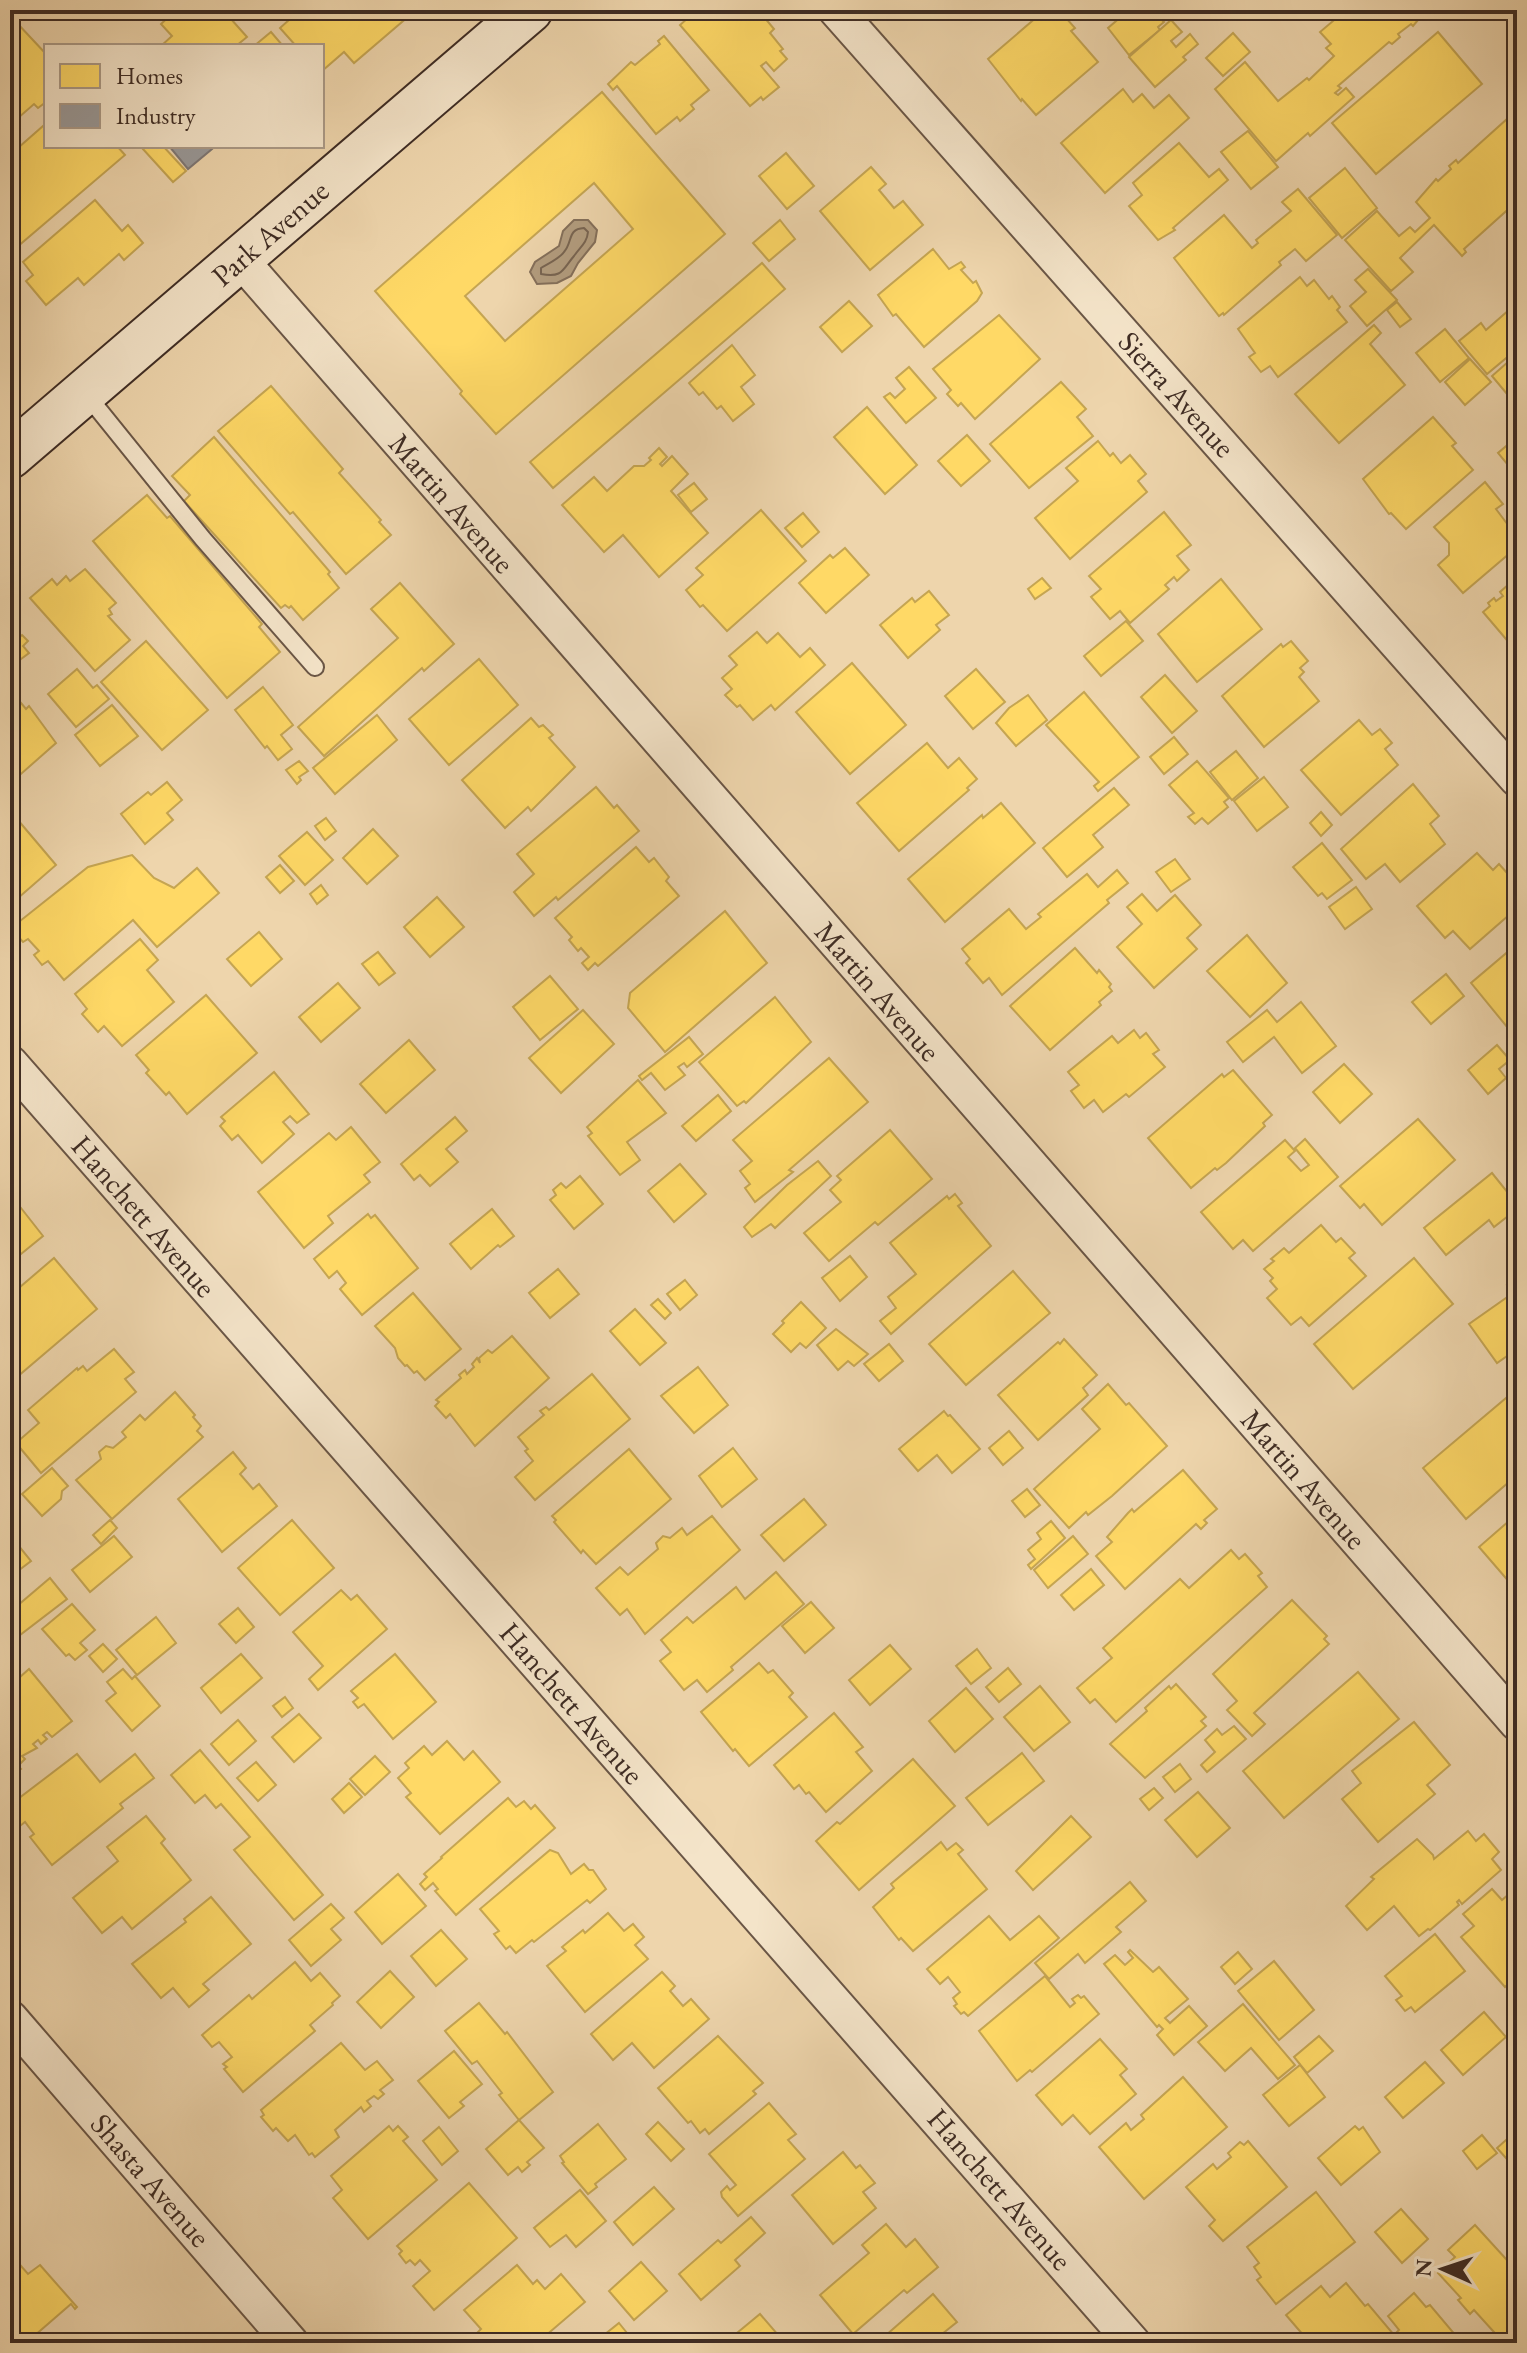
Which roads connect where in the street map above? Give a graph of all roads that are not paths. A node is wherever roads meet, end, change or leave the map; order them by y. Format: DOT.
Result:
graph roads {
  1 [pos="530,10"];
  2 [pos="836,10"];
  3 [pos="240,259"];
  4 [pos="85,393"];
  5 [pos="10,456"];
  6 [pos="315,667"];
  7 [pos="1517,779"];
  8 [pos="10,1063"];
  9 [pos="1517,1723"];
  10 [pos="10,2018"];
  11 [pos="291,2343"];
  12 [pos="1133,2343"];
  1 -- 3 [label="street, Park Avenue"];
  2 -- 7 [label="street, Sierra Avenue"];
  3 -- 4 [label="street, Park Avenue"];
  3 -- 9 [label="street, Martin Avenue"];
  4 -- 5 [label="street, Park Avenue"];
  4 -- 6 [label="lane"];
  8 -- 12 [label="street, Hanchett Avenue"];
  10 -- 11 [label="street, Shasta Avenue"];
}
